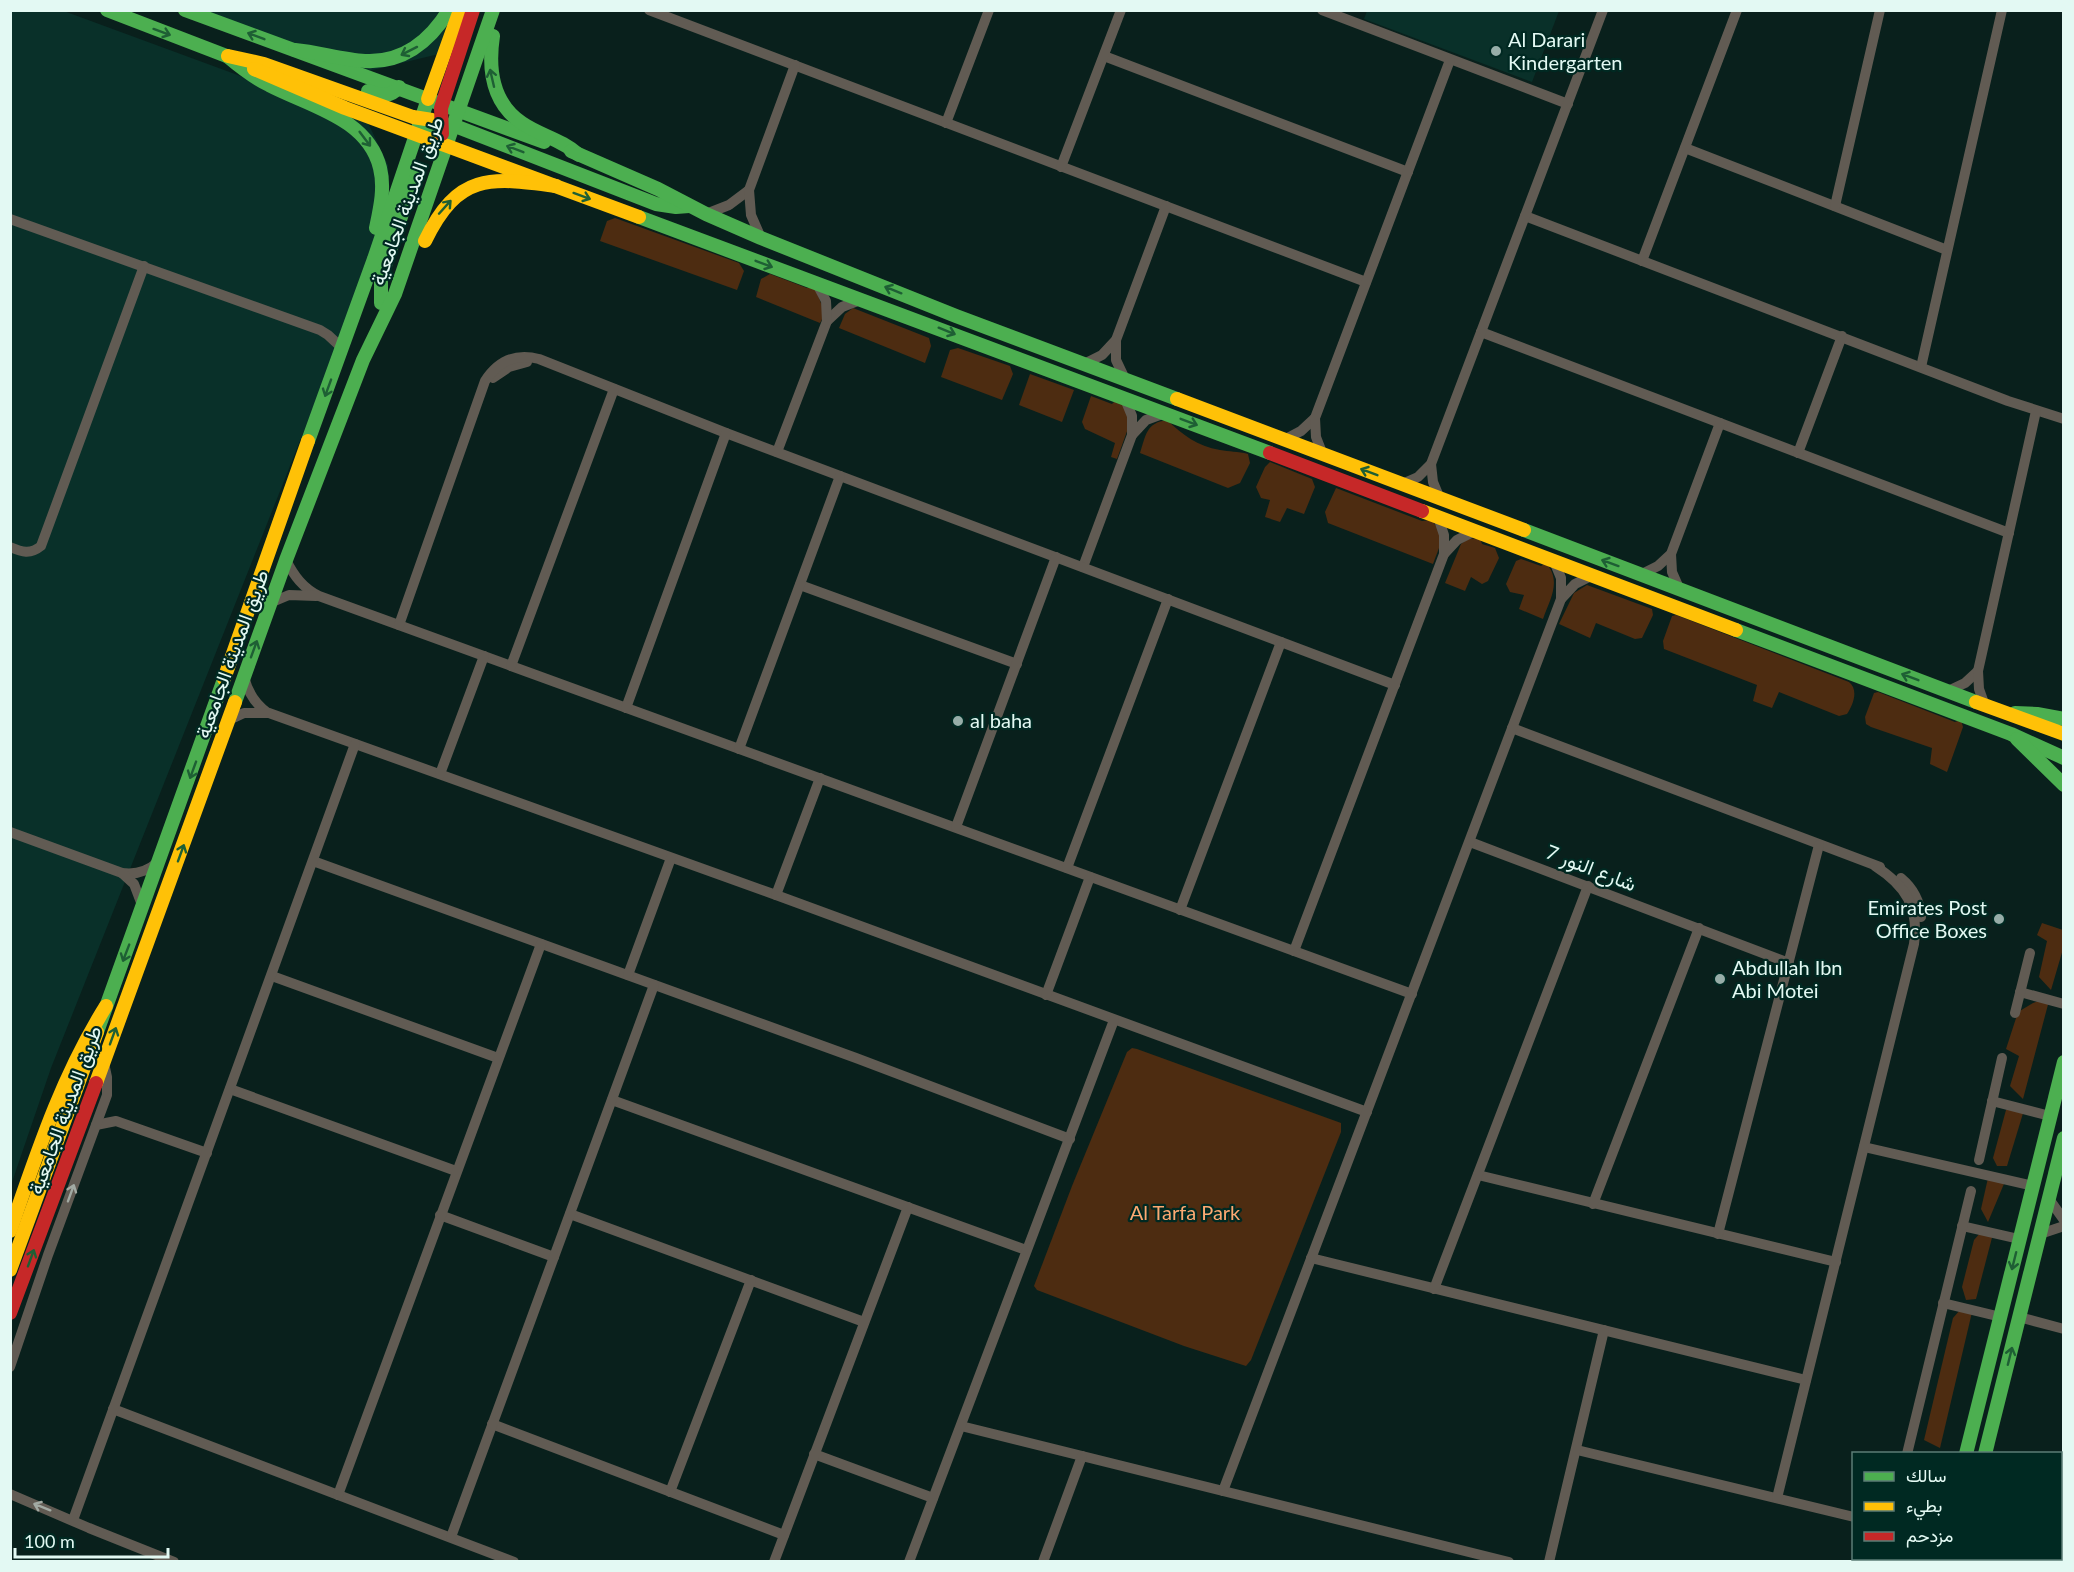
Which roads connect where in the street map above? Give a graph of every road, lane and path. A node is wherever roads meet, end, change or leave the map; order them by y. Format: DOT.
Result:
graph roads {
  1 [pos="107,10"];
  2 [pos="185,10"];
  3 [pos="449,10"];
  4 [pos="460,10"];
  5 [pos="473,10"];
  6 [pos="493,10"];
  7 [pos="649,10"];
  8 [pos="989,10"];
  9 [pos="1122,10"];
  10 [pos="1322,10"];
  11 [pos="1603,10"];
  12 [pos="1737,10"];
  13 [pos="1880,10"];
  14 [pos="2002,10"];
  15 [pos="295,50"];
  16 [pos="227,56"];
  17 [pos="1104,56"];
  18 [pos="250,59"];
  19 [pos="1450,60"];
  20 [pos="795,65"];
  21 [pos="399,87"];
  22 [pos="429,99"];
  23 [pos="1568,104"];
  24 [pos="460,110"];
  25 [pos="422,119"];
  26 [pos="946,123"];
  27 [pos="444,125"];
  28 [pos="417,134"];
  29 [pos="1685,148"];
  30 [pos="579,155"];
  31 [pos="1061,167"];
  32 [pos="405,170"];
  33 [pos="1408,172"];
  34 [pos="556,186"];
  35 [pos="749,190"];
  36 [pos="689,206"];
  37 [pos="1166,206"];
  38 [pos="1835,206"];
  39 [pos="706,214"];
  40 [pos="1525,216"];
  41 [pos="10,219"];
  42 [pos="761,238"];
  43 [pos="1947,249"];
  44 [pos="374,259"];
  45 [pos="1642,261"];
  46 [pos="144,266"];
  47 [pos="1366,282"];
  48 [pos="818,284"];
  49 [pos="395,294"];
  50 [pos="860,300"];
  51 [pos="381,303"];
  52 [pos="827,321"];
  53 [pos="378,326"];
  54 [pos="350,327"];
  55 [pos="320,330"];
  56 [pos="1481,332"];
  57 [pos="1842,336"];
  58 [pos="1116,340"];
  59 [pos="342,348"];
  60 [pos="998,351"];
  61 [pos="1077,362"];
  62 [pos="1921,367"];
  63 [pos="1125,379"];
  64 [pos="614,389"];
  65 [pos="1125,399"];
  66 [pos="2036,411"];
  67 [pos="1165,413"];
  68 [pos="1315,418"];
  69 [pos="2064,419"];
  70 [pos="1720,423"];
  71 [pos="726,433"];
  72 [pos="1132,435"];
  73 [pos="1284,440"];
  74 [pos="777,452"];
  75 [pos="1798,453"];
  76 [pos="1323,455"];
  77 [pos="1431,464"];
  78 [pos="840,476"];
  79 [pos="1402,484"];
  80 [pos="1440,499"];
  81 [pos="1438,517"];
  82 [pos="1475,531"];
  83 [pos="2009,533"];
  84 [pos="10,547"];
  85 [pos="1444,554"];
  86 [pos="1671,554"];
  87 [pos="1056,557"];
  88 [pos="286,560"];
  89 [pos="1554,561"];
  90 [pos="1083,567"];
  91 [pos="1641,574"];
  92 [pos="1593,575"];
  93 [pos="800,585"];
  94 [pos="1679,588"];
  95 [pos="319,596"];
  96 [pos="1168,599"];
  97 [pos="1561,599"];
  98 [pos="270,603"];
  99 [pos="1670,604"];
  100 [pos="1723,604"];
  101 [pos="399,626"];
  102 [pos="1281,642"];
  103 [pos="483,656"];
  104 [pos="1017,664"];
  105 [pos="511,666"];
  106 [pos="1978,671"];
  107 [pos="244,677"];
  108 [pos="1395,685"];
  109 [pos="1948,691"];
  110 [pos="1985,706"];
  111 [pos="626,708"];
  112 [pos="269,713"];
  113 [pos="2007,714"];
  114 [pos="2064,719"];
  115 [pos="229,720"];
  116 [pos="1512,729"];
  117 [pos="2011,734"];
  118 [pos="2064,734"];
  119 [pos="355,744"];
  120 [pos="740,748"];
  121 [pos="2064,758"];
  122 [pos="440,774"];
  123 [pos="820,778"];
  124 [pos="2064,785"];
  125 [pos="956,827"];
  126 [pos="10,832"];
  127 [pos="1470,842"];
  128 [pos="1819,845"];
  129 [pos="671,858"];
  130 [pos="159,861"];
  131 [pos="313,861"];
  132 [pos="1067,868"];
  133 [pos="122,873"];
  134 [pos="1090,877"];
  135 [pos="1588,886"];
  136 [pos="776,896"];
  137 [pos="143,907"];
  138 [pos="1180,910"];
  139 [pos="1699,928"];
  140 [pos="541,944"];
  141 [pos="1294,951"];
  142 [pos="2030,952"];
  143 [pos="1789,963"];
  144 [pos="628,975"];
  145 [pos="272,976"];
  146 [pos="654,985"];
  147 [pos="2020,992"];
  148 [pos="1412,994"];
  149 [pos="1046,995"];
  150 [pos="2064,1004"];
  151 [pos="106,1006"];
  152 [pos="2015,1013"];
  153 [pos="1114,1020"];
  154 [pos="498,1058"];
  155 [pos="2002,1058"];
  156 [pos="103,1062"];
  157 [pos="2064,1062"];
  158 [pos="230,1089"];
  159 [pos="612,1100"];
  160 [pos="1992,1101"];
  161 [pos="104,1103"];
  162 [pos="1367,1112"];
  163 [pos="2050,1116"];
  164 [pos="116,1121"];
  165 [pos="96,1125"];
  166 [pos="2064,1138"];
  167 [pos="1070,1139"];
  168 [pos="1864,1148"];
  169 [pos="207,1153"];
  170 [pos="2040,1156"];
  171 [pos="1979,1160"];
  172 [pos="456,1171"];
  173 [pos="1478,1175"];
  174 [pos="2033,1186"];
  175 [pos="1971,1191"];
  176 [pos="2049,1199"];
  177 [pos="1593,1204"];
  178 [pos="908,1207"];
  179 [pos="570,1214"];
  180 [pos="440,1215"];
  181 [pos="2064,1220"];
  182 [pos="1962,1226"];
  183 [pos="2064,1226"];
  184 [pos="10,1231"];
  185 [pos="1718,1234"];
  186 [pos="2040,1234"];
  187 [pos="2019,1239"];
  188 [pos="1026,1250"];
  189 [pos="554,1257"];
  190 [pos="1311,1258"];
  191 [pos="1836,1262"];
  192 [pos="10,1270"];
  193 [pos="751,1280"];
  194 [pos="1434,1289"];
  195 [pos="1943,1303"];
  196 [pos="10,1313"];
  197 [pos="2001,1317"];
  198 [pos="2019,1317"];
  199 [pos="864,1322"];
  200 [pos="2064,1329"];
  201 [pos="1604,1330"];
  202 [pos="1994,1344"];
  203 [pos="10,1367"];
  204 [pos="1806,1380"];
  205 [pos="1999,1401"];
  206 [pos="113,1409"];
  207 [pos="492,1424"];
  208 [pos="961,1426"];
  209 [pos="1577,1450"];
  210 [pos="1910,1452"];
  211 [pos="1967,1452"];
  212 [pos="1986,1452"];
  213 [pos="814,1454"];
  214 [pos="1082,1456"];
  215 [pos="1223,1491"];
  216 [pos="670,1492"];
  217 [pos="10,1494"];
  218 [pos="338,1495"];
  219 [pos="933,1498"];
  220 [pos="1777,1498"];
  221 [pos="1852,1517"];
  222 [pos="73,1520"];
  223 [pos="784,1535"];
  224 [pos="451,1537"];
  225 [pos="496,1558"];
  226 [pos="174,1562"];
  227 [pos="514,1562"];
  228 [pos="774,1562"];
  229 [pos="909,1562"];
  230 [pos="1043,1562"];
  231 [pos="1509,1562"];
  232 [pos="1549,1562"];
  1 -- 16 [label="main road, one-way"];
  15 -- 2 [label="main road, one-way"];
  3 -- 15 [label="main road, one-way"];
  4 -- 22 [label="main road, طريق المدينة الجامعية"];
  5 -- 27 [label="main road"];
  6 -- 24 [label="main road, طريق المدينة الجامعية"];
  30 -- 6 [label="main road, one-way"];
  7 -- 20 [label="street"];
  8 -- 26 [label="street"];
  9 -- 17 [label="street"];
  10 -- 19 [label="street"];
  11 -- 23 [label="street"];
  12 -- 29 [label="street"];
  13 -- 38 [label="street"];
  14 -- 43 [label="street"];
  15 -- 21 [label="main road"];
  16 -- 18 [label="main road"];
  16 -- 28 [label="main road"];
  16 -- 44 [label="main road, one-way"];
  17 -- 31 [label="street"];
  17 -- 33 [label="street"];
  18 -- 21 [label="main road"];
  18 -- 25 [label="main road"];
  19 -- 23 [label="street"];
  19 -- 33 [label="street"];
  20 -- 26 [label="street"];
  20 -- 35 [label="street"];
  21 -- 22 [label="main road"];
  22 -- 25 [label="main road, طريق المدينة الجامعية"];
  22 -- 27 [label="main road"];
  23 -- 40 [label="street"];
  24 -- 27 [label="main road, طريق المدينة الجامعية"];
  24 -- 30 [label="main road"];
  25 -- 27 [label="main road"];
  25 -- 28 [label="main road, طريق المدينة الجامعية"];
  26 -- 31 [label="street"];
  27 -- 28 [label="main road"];
  27 -- 34 [label="main road"];
  36 -- 27 [label="main road, one-way"];
  27 -- 49 [label="main road, طريق المدينة الجامعية"];
  27 -- 51 [label="main road"];
  28 -- 32 [label="main road, طريق المدينة الجامعية"];
  29 -- 38 [label="street"];
  29 -- 45 [label="street"];
  30 -- 36 [label="main road"];
  31 -- 37 [label="street"];
  32 -- 44 [label="main road, طريق المدينة الجامعية"];
  32 -- 51 [label="main road"];
  33 -- 47 [label="street"];
  34 -- 48 [label="main road, one-way"];
  49 -- 34 [label="main road, one-way"];
  35 -- 39 [label="street"];
  35 -- 42 [label="street"];
  36 -- 39 [label="main road"];
  37 -- 47 [label="street"];
  37 -- 58 [label="street"];
  38 -- 43 [label="street"];
  39 -- 42 [label="main road"];
  40 -- 45 [label="street"];
  40 -- 56 [label="street"];
  41 -- 46 [label="street"];
  61 -- 42 [label="main road, one-way"];
  43 -- 62 [label="street"];
  44 -- 54 [label="main road, طريق المدينة الجامعية"];
  45 -- 57 [label="street"];
  46 -- 55 [label="street"];
  46 -- 84 [label="street"];
  47 -- 68 [label="street"];
  48 -- 50 [label="main road"];
  48 -- 52 [label="street"];
  49 -- 53 [label="main road, طريق المدينة الجامعية"];
  50 -- 52 [label="street"];
  50 -- 60 [label="main road, one-way"];
  51 -- 53 [label="main road"];
  52 -- 74 [label="street"];
  53 -- 88 [label="main road, طريق المدينة الجامعية"];
  54 -- 55 [label="street"];
  54 -- 59 [label="main road, طريق المدينة الجامعية"];
  55 -- 59 [label="street"];
  56 -- 70 [label="street"];
  56 -- 77 [label="street"];
  57 -- 62 [label="street"];
  57 -- 75 [label="street"];
  58 -- 61 [label="street"];
  58 -- 63 [label="street"];
  59 -- 130 [label="main road, طريق المدينة الجامعية, one-way"];
  60 -- 61 [label="main road"];
  60 -- 65 [label="main road"];
  61 -- 63 [label="main road"];
  62 -- 66 [label="street"];
  63 -- 73 [label="main road"];
  64 -- 71 [label="street"];
  64 -- 101 [label="street"];
  64 -- 105 [label="street"];
  65 -- 67 [label="main road"];
  65 -- 72 [label="street"];
  66 -- 69 [label="street"];
  66 -- 83 [label="street"];
  67 -- 72 [label="street"];
  67 -- 81 [label="main road, one-way"];
  68 -- 73 [label="street"];
  68 -- 76 [label="street"];
  70 -- 75 [label="street"];
  70 -- 86 [label="street"];
  71 -- 74 [label="street"];
  71 -- 111 [label="street"];
  72 -- 90 [label="street"];
  73 -- 76 [label="main road"];
  74 -- 78 [label="street"];
  75 -- 83 [label="street"];
  79 -- 76 [label="main road, one-way"];
  77 -- 79 [label="street"];
  77 -- 80 [label="street"];
  78 -- 87 [label="street"];
  78 -- 93 [label="street"];
  79 -- 80 [label="main road"];
  91 -- 80 [label="main road, one-way"];
  81 -- 82 [label="main road"];
  81 -- 85 [label="street"];
  82 -- 85 [label="street"];
  82 -- 89 [label="main road"];
  83 -- 106 [label="street"];
  85 -- 108 [label="street"];
  86 -- 91 [label="street"];
  86 -- 94 [label="street"];
  87 -- 90 [label="street"];
  87 -- 104 [label="street"];
  88 -- 95 [label="street"];
  88 -- 98 [label="main road, طريق المدينة الجامعية"];
  89 -- 92 [label="main road"];
  89 -- 97 [label="street"];
  90 -- 96 [label="street"];
  91 -- 94 [label="main road"];
  92 -- 97 [label="street"];
  92 -- 99 [label="main road"];
  93 -- 104 [label="street"];
  93 -- 120 [label="street"];
  94 -- 100 [label="main road"];
  95 -- 98 [label="street"];
  95 -- 101 [label="street"];
  96 -- 102 [label="street"];
  96 -- 132 [label="street"];
  97 -- 116 [label="street"];
  107 -- 98 [label="main road, طريق المدينة الجامعية, one-way"];
  99 -- 100 [label="main road"];
  99 -- 117 [label="main road"];
  109 -- 100 [label="main road, one-way"];
  101 -- 103 [label="street"];
  102 -- 108 [label="street"];
  102 -- 138 [label="street"];
  103 -- 105 [label="street"];
  103 -- 122 [label="street"];
  104 -- 125 [label="street"];
  105 -- 111 [label="street"];
  106 -- 109 [label="street"];
  106 -- 110 [label="street"];
  107 -- 112 [label="street"];
  107 -- 115 [label="main road, طريق المدينة الجامعية"];
  108 -- 141 [label="street"];
  109 -- 110 [label="main road"];
  110 -- 113 [label="main road"];
  111 -- 120 [label="street"];
  112 -- 115 [label="street"];
  112 -- 119 [label="street"];
  113 -- 114 [label="main road"];
  113 -- 118 [label="main road"];
  156 -- 115 [label="main road, طريق المدينة الجامعية, one-way"];
  116 -- 127 [label="street"];
  116 -- 128 [label="street"];
  117 -- 121 [label="main road"];
  117 -- 124 [label="main road"];
  119 -- 122 [label="street"];
  119 -- 131 [label="street"];
  120 -- 123 [label="street"];
  122 -- 129 [label="street"];
  123 -- 125 [label="street"];
  123 -- 136 [label="street"];
  125 -- 132 [label="street"];
  126 -- 133 [label="street"];
  127 -- 135 [label="street, شارع النور 7"];
  127 -- 148 [label="street"];
  128 -- 143 [label="street"];
  128 -- 168 [label="street"];
  129 -- 136 [label="street"];
  129 -- 144 [label="street"];
  130 -- 133 [label="street"];
  130 -- 137 [label="main road, طريق المدينة الجامعية"];
  131 -- 140 [label="street"];
  131 -- 145 [label="street"];
  132 -- 134 [label="street"];
  133 -- 137 [label="street"];
  134 -- 138 [label="street"];
  134 -- 149 [label="street"];
  135 -- 139 [label="street, شارع النور 7"];
  135 -- 173 [label="street"];
  136 -- 149 [label="street"];
  137 -- 151 [label="main road, طريق المدينة الجامعية, one-way"];
  138 -- 141 [label="street"];
  139 -- 143 [label="street, شارع النور 7"];
  139 -- 177 [label="street"];
  140 -- 144 [label="street"];
  140 -- 154 [label="street"];
  141 -- 148 [label="street"];
  142 -- 147 [label="street"];
  143 -- 185 [label="street"];
  144 -- 146 [label="street"];
  145 -- 154 [label="street"];
  145 -- 158 [label="street"];
  146 -- 159 [label="street"];
  146 -- 167 [label="street"];
  147 -- 150 [label="street"];
  147 -- 152 [label="street"];
  148 -- 162 [label="street"];
  149 -- 153 [label="street"];
  151 -- 184 [label="main road"];
  151 -- 192 [label="main road, طريق المدينة الجامعية"];
  153 -- 162 [label="street"];
  153 -- 167 [label="street"];
  154 -- 172 [label="street"];
  155 -- 160 [label="street"];
  156 -- 161 [label="street"];
  196 -- 156 [label="main road, طريق المدينة الجامعية, one-way"];
  157 -- 163 [label="main road"];
  158 -- 169 [label="street"];
  158 -- 172 [label="street"];
  159 -- 178 [label="street"];
  159 -- 179 [label="street"];
  160 -- 163 [label="street"];
  160 -- 171 [label="street"];
  161 -- 164 [label="street"];
  161 -- 165 [label="street"];
  162 -- 190 [label="street"];
  163 -- 170 [label="main road"];
  164 -- 165 [label="street"];
  164 -- 169 [label="street"];
  203 -- 165 [label="street, one-way"];
  166 -- 176 [label="main road"];
  167 -- 188 [label="street"];
  168 -- 174 [label="street"];
  168 -- 191 [label="street"];
  169 -- 206 [label="street"];
  170 -- 174 [label="main road"];
  170 -- 176 [label="main road"];
  172 -- 180 [label="street"];
  173 -- 177 [label="street"];
  173 -- 194 [label="street"];
  174 -- 187 [label="main road"];
  175 -- 182 [label="street"];
  176 -- 181 [label="street"];
  176 -- 186 [label="main road"];
  177 -- 185 [label="street"];
  178 -- 188 [label="street"];
  178 -- 199 [label="street"];
  179 -- 189 [label="street"];
  179 -- 193 [label="street"];
  180 -- 189 [label="street"];
  180 -- 218 [label="street"];
  182 -- 187 [label="street"];
  182 -- 195 [label="street"];
  183 -- 186 [label="street"];
  185 -- 191 [label="street"];
  186 -- 198 [label="main road"];
  187 -- 197 [label="main road, one-way"];
  188 -- 208 [label="street"];
  189 -- 207 [label="street"];
  190 -- 194 [label="street"];
  190 -- 215 [label="street"];
  191 -- 204 [label="street"];
  193 -- 199 [label="street"];
  193 -- 216 [label="street"];
  194 -- 201 [label="street"];
  195 -- 197 [label="street"];
  195 -- 210 [label="street"];
  197 -- 202 [label="main road"];
  198 -- 200 [label="street"];
  205 -- 198 [label="main road, one-way"];
  199 -- 213 [label="street"];
  201 -- 204 [label="street"];
  201 -- 209 [label="street"];
  202 -- 205 [label="main road"];
  202 -- 211 [label="main road"];
  204 -- 220 [label="street"];
  205 -- 212 [label="main road"];
  206 -- 218 [label="street"];
  206 -- 222 [label="street"];
  207 -- 216 [label="street"];
  207 -- 224 [label="street"];
  208 -- 214 [label="street"];
  208 -- 219 [label="street"];
  209 -- 220 [label="street"];
  209 -- 232 [label="street"];
  213 -- 219 [label="street"];
  213 -- 223 [label="street"];
  214 -- 215 [label="street"];
  214 -- 230 [label="street"];
  215 -- 231 [label="street"];
  216 -- 223 [label="street"];
  222 -- 217 [label="street, one-way"];
  218 -- 224 [label="street"];
  219 -- 229 [label="street"];
  220 -- 221 [label="street"];
  222 -- 226 [label="street"];
  223 -- 228 [label="street"];
  224 -- 225 [label="street"];
  225 -- 227 [label="street"];
}
